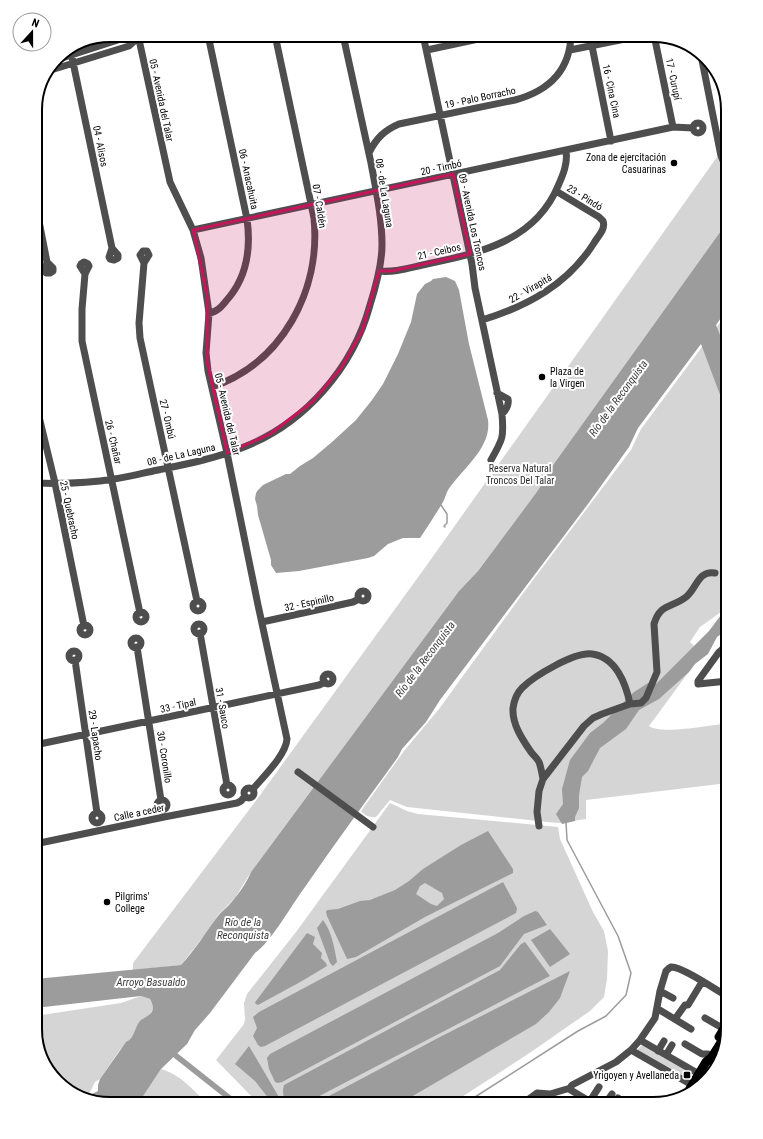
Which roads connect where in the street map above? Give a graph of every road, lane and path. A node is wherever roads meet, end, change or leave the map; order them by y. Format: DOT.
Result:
graph roads {
  1 [pos="106,42"];
  2 [pos="133,42"];
  3 [pos="140,42"];
  4 [pos="209,42"];
  5 [pos="276,42"];
  6 [pos="345,42"];
  7 [pos="425,42"];
  8 [pos="464,42"];
  9 [pos="571,42"];
  10 [pos="611,42"];
  11 [pos="656,42"];
  12 [pos="592,46"];
  13 [pos="81,48"];
  14 [pos="427,50"];
  15 [pos="570,50"];
  16 [pos="72,53"];
  17 [pos="74,62"];
  18 [pos="703,64"];
  19 [pos="57,68"];
  20 [pos="440,115"];
  21 [pos="674,128"];
  22 [pos="693,128"];
  23 [pos="611,141"];
  24 [pos="566,151"];
  25 [pos="369,153"];
  26 [pos="721,156"];
  27 [pos="452,174"];
  28 [pos="376,191"];
  29 [pos="556,191"];
  30 [pos="311,205"];
  31 [pos="247,218"];
  32 [pos="603,221"];
  33 [pos="193,230"];
  34 [pos="42,237"];
  35 [pos="112,248"];
  36 [pos="470,254"];
  37 [pos="47,262"];
  38 [pos="144,263"];
  39 [pos="379,271"];
  40 [pos="85,274"];
  41 [pos="209,313"];
  42 [pos="482,320"];
  43 [pos="212,387"];
  44 [pos="42,429"];
  45 [pos="227,453"];
  46 [pos="491,460"];
  47 [pos="169,468"];
  48 [pos="112,479"];
  49 [pos="42,483"];
  50 [pos="55,484"];
  51 [pos="715,573"];
  52 [pos="359,599"];
  53 [pos="197,601"];
  54 [pos="140,613"];
  55 [pos="262,622"];
  56 [pos="84,626"];
  57 [pos="200,634"];
  58 [pos="137,647"];
  59 [pos="721,650"];
  60 [pos="75,660"];
  61 [pos="325,682"];
  62 [pos="721,682"];
  63 [pos="278,693"];
  64 [pos="630,704"];
  65 [pos="213,708"];
  66 [pos="149,722"];
  67 [pos="86,735"];
  68 [pos="42,744"];
  69 [pos="298,772"];
  70 [pos="543,779"];
  71 [pos="227,785"];
  72 [pos="253,789"];
  73 [pos="162,800"];
  74 [pos="97,813"];
  75 [pos="370,824"];
  76 [pos="539,826"];
  77 [pos="42,842"];
  78 [pos="702,982"];
  79 [pos="660,991"];
  80 [pos="721,993"];
  81 [pos="674,998"];
  82 [pos="658,1008"];
  83 [pos="705,1018"];
  84 [pos="675,1019"];
  85 [pos="721,1026"];
  86 [pos="691,1029"];
  87 [pos="640,1040"];
  88 [pos="664,1041"];
  89 [pos="720,1041"];
  90 [pos="685,1044"];
  91 [pos="672,1045"];
  92 [pos="631,1050"];
  93 [pos="658,1051"];
  94 [pos="666,1055"];
  95 [pos="707,1058"];
  96 [pos="703,1075"];
  97 [pos="599,1087"];
  98 [pos="569,1089"];
  99 [pos="685,1089"];
  100 [pos="612,1094"];
  101 [pos="532,1097"];
  102 [pos="582,1097"];
  103 [pos="595,1097"];
  104 [pos="610,1097"];
  1 -- 13 [label="street"];
  2 -- 17 [label="street"];
  3 -- 33 [label="street, 05 - Avenida del Talar"];
  4 -- 31 [label="street, 06 - Anacahuita"];
  5 -- 30 [label="street, 07 - Caldén"];
  6 -- 25 [label="street, 08 - de La Laguna"];
  7 -- 14 [label="street, 09 - Avenida Los Troncos"];
  8 -- 14 [label="street"];
  9 -- 15 [label="street, 19 - Palo Borracho"];
  10 -- 12 [label="street"];
  11 -- 21 [label="street, 17 - Curupí"];
  12 -- 15 [label="street"];
  12 -- 23 [label="street, 16 - Cina Cina"];
  14 -- 20 [label="street, 09 - Avenida Los Troncos"];
  15 -- 20 [label="street, 19 - Palo Borracho"];
  16 -- 17 [label="street, 04 - Alisos"];
  17 -- 19 [label="street"];
  17 -- 35 [label="street, 04 - Alisos"];
  18 -- 26 [label="street"];
  20 -- 25 [label="street, 19 - Palo Borracho"];
  20 -- 27 [label="street, 09 - Avenida Los Troncos"];
  21 -- 22 [label="street, 20 - Timbó"];
  21 -- 23 [label="street, 20 - Timbó"];
  23 -- 24 [label="street, 20 - Timbó"];
  24 -- 27 [label="street, 20 - Timbó"];
  24 -- 29 [label="street, 21 - Ceibos"];
  25 -- 28 [label="street, 08 - de La Laguna"];
  27 -- 28 [label="street, 20 - Timbó"];
  27 -- 36 [label="street, 09 - Avenida Los Troncos"];
  28 -- 30 [label="street, 20 - Timbó"];
  28 -- 39 [label="street, 08 - de La Laguna"];
  29 -- 32 [label="street, 23 - Pindó"];
  29 -- 36 [label="street, 21 - Ceibos"];
  30 -- 31 [label="street, 20 - Timbó"];
  30 -- 43 [label="street, 07 - Caldén"];
  31 -- 33 [label="street, 20 - Timbó"];
  31 -- 41 [label="street, 06 - Anacahuita"];
  32 -- 42 [label="street, 22 - Virapitá"];
  33 -- 41 [label="street, 05 - Avenida del Talar"];
  34 -- 37 [label="street"];
  36 -- 39 [label="street, 21 - Ceibos"];
  36 -- 42 [label="street, 09 - Avenida Los Troncos"];
  38 -- 47 [label="street, 27 - Ombú"];
  39 -- 45 [label="street, 08 - de La Laguna"];
  40 -- 48 [label="street, 26 - Chañar"];
  41 -- 43 [label="street, 05 - Avenida del Talar"];
  42 -- 46 [label="street, 09 - Avenida Los Troncos"];
  43 -- 45 [label="street, 05 - Avenida del Talar"];
  44 -- 50 [label="street, 25 - Quebracho"];
  45 -- 47 [label="street, 08 - de La Laguna"];
  45 -- 55 [label="street, 05 - Avenida del Talar"];
  47 -- 48 [label="street, 08 - de La Laguna"];
  47 -- 53 [label="street, 27 - Ombú"];
  48 -- 50 [label="street, 08 - de La Laguna"];
  48 -- 54 [label="street, 26 - Chañar"];
  49 -- 50 [label="street, 08 - de La Laguna"];
  50 -- 56 [label="street, 25 - Quebracho"];
  51 -- 64 [label="street"];
  52 -- 55 [label="street, 32 - Espinillo"];
  55 -- 63 [label="street, 05 - Avenida del Talar"];
  57 -- 65 [label="street, 31 - Sauco"];
  58 -- 66 [label="street, 30 - Coronillo"];
  59 -- 62 [label="street"];
  60 -- 67 [label="street, 29 - Lapacho"];
  61 -- 63 [label="street, 33 - Tipal"];
  63 -- 65 [label="street, 33 - Tipal"];
  63 -- 72 [label="street, 05 - Avenida del Talar"];
  64 -- 70 [label="street"];
  64 -- 70 [label="street"];
  65 -- 66 [label="street, 33 - Tipal"];
  65 -- 71 [label="street, 31 - Sauco"];
  66 -- 67 [label="street, 33 - Tipal"];
  66 -- 73 [label="street, 30 - Coronillo"];
  67 -- 68 [label="street, 33 - Tipal"];
  67 -- 74 [label="street, 29 - Lapacho"];
  69 -- 75 [label="street"];
  70 -- 76 [label="street"];
  72 -- 77 [label="street, Calle a ceder"];
  78 -- 79 [label="street"];
  78 -- 80 [label="street"];
  78 -- 84 [label="street"];
  79 -- 81 [label="street"];
  79 -- 87 [label="street"];
  82 -- 84 [label="street"];
  83 -- 85 [label="street"];
  84 -- 86 [label="street"];
  87 -- 92 [label="street"];
  87 -- 93 [label="street"];
  88 -- 93 [label="street"];
  89 -- 95 [label="main road"];
  90 -- 95 [label="street"];
  91 -- 94 [label="street"];
  92 -- 98 [label="street"];
  92 -- 99 [label="street"];
  93 -- 94 [label="street"];
  94 -- 96 [label="street"];
  95 -- 96 [label="main road"];
  97 -- 103 [label="street"];
  98 -- 101 [label="street"];
  98 -- 102 [label="street"];
  100 -- 104 [label="street"];
}
